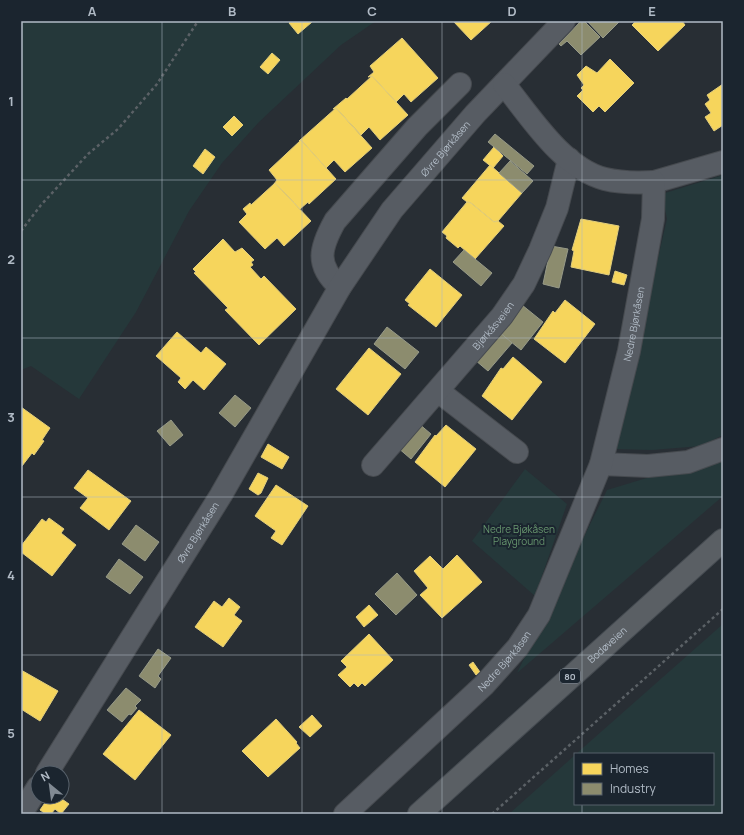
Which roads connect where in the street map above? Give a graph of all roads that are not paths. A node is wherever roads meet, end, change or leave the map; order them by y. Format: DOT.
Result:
graph roads {
  1 [pos="564,21"];
  2 [pos="460,84"];
  3 [pos="504,84"];
  4 [pos="569,159"];
  5 [pos="723,162"];
  6 [pos="654,182"];
  7 [pos="340,287"];
  8 [pos="438,391"];
  9 [pos="723,449"];
  10 [pos="517,452"];
  11 [pos="601,464"];
  12 [pos="373,465"];
  13 [pos="723,540"];
  14 [pos="52,765"];
  15 [pos="30,800"];
  16 [pos="21,814"];
  17 [pos="345,814"];
  18 [pos="419,814"];
  1 -- 3 [label="street, Øvre Bjørkåsen"];
  2 -- 7 [label="street"];
  3 -- 4 [label="street"];
  3 -- 7 [label="street, Øvre Bjørkåsen"];
  4 -- 6 [label="street"];
  4 -- 8 [label="street, Bjørkåsveien"];
  5 -- 6 [label="street"];
  6 -- 11 [label="street, Nedre Bjørkåsen"];
  7 -- 14 [label="street, Øvre Bjørkåsen"];
  8 -- 10 [label="street"];
  8 -- 12 [label="street, Bjørkåsveien"];
  9 -- 11 [label="street"];
  11 -- 17 [label="street, Nedre Bjørkåsen"];
  13 -- 18 [label="main road, Bodøveien / 80"];
  15 -- 16 [label="street"];
}
